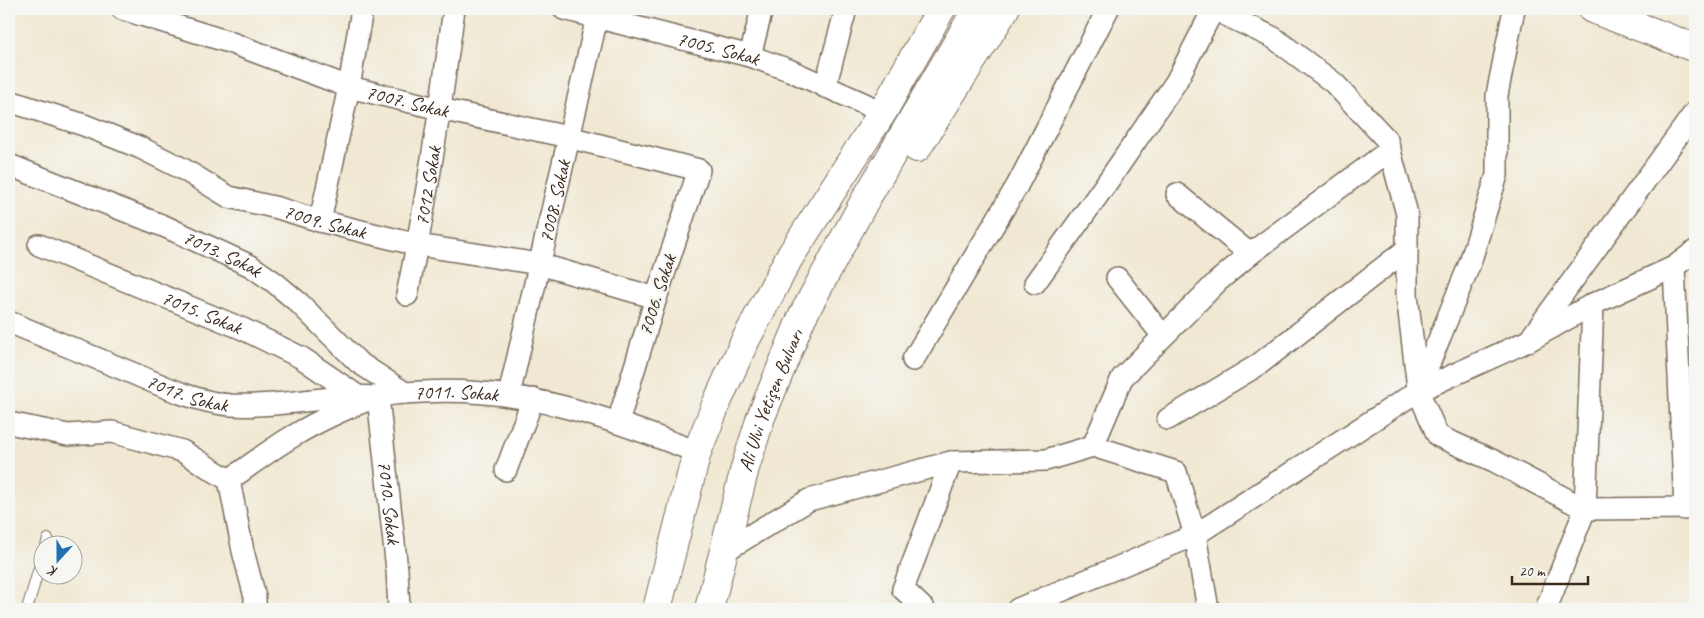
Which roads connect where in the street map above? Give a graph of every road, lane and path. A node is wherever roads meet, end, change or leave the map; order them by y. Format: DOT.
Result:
graph roads {
  1 [pos="122,9"];
  2 [pos="362,9"];
  3 [pos="454,9"];
  4 [pos="564,9"];
  5 [pos="762,9"];
  6 [pos="846,9"];
  7 [pos="920,9"];
  8 [pos="941,9"];
  9 [pos="977,9"];
  10 [pos="1005,9"];
  11 [pos="1108,9"];
  12 [pos="1213,9"];
  13 [pos="1514,9"];
  14 [pos="1592,9"];
  15 [pos="598,13"];
  16 [pos="1695,48"];
  17 [pos="750,56"];
  18 [pos="349,87"];
  19 [pos="826,87"];
  20 [pos="9,102"];
  21 [pos="867,106"];
  22 [pos="440,110"];
  23 [pos="1695,112"];
  24 [pos="568,137"];
  25 [pos="1390,150"];
  26 [pos="9,165"];
  27 [pos="698,170"];
  28 [pos="832,192"];
  29 [pos="1177,194"];
  30 [pos="863,204"];
  31 [pos="320,221"];
  32 [pos="39,245"];
  33 [pos="418,245"];
  34 [pos="1407,249"];
  35 [pos="1695,251"];
  36 [pos="1250,254"];
  37 [pos="539,264"];
  38 [pos="1674,267"];
  39 [pos="1117,278"];
  40 [pos="1035,283"];
  41 [pos="408,295"];
  42 [pos="656,298"];
  43 [pos="1593,304"];
  44 [pos="9,322"];
  45 [pos="1164,336"];
  46 [pos="1528,341"];
  47 [pos="913,360"];
  48 [pos="1418,391"];
  49 [pos="405,393"];
  50 [pos="356,395"];
  51 [pos="509,395"];
  52 [pos="378,397"];
  53 [pos="532,399"];
  54 [pos="1168,419"];
  55 [pos="618,422"];
  56 [pos="9,424"];
  57 [pos="1092,446"];
  58 [pos="697,452"];
  59 [pos="951,462"];
  60 [pos="506,470"];
  61 [pos="229,480"];
  62 [pos="1690,508"];
  63 [pos="1585,510"];
  64 [pos="1195,535"];
  65 [pos="723,552"];
  66 [pos="34,586"];
  67 [pos="1202,605"];
  68 [pos="27,609"];
  69 [pos="255,609"];
  70 [pos="399,609"];
  71 [pos="657,609"];
  72 [pos="709,609"];
  73 [pos="924,609"];
  74 [pos="1018,609"];
  75 [pos="1546,609"];
  1 -- 18 [label="street, 7007. Sokak"];
  2 -- 18 [label="street"];
  3 -- 22 [label="street, 7012 Sokak"];
  4 -- 15 [label="street, 7005. Sokak"];
  5 -- 17 [label="street"];
  6 -- 19 [label="street"];
  7 -- 21 [label="main road"];
  8 -- 28 [label="main road"];
  9 -- 30 [label="main road, Ali Ulvi Yetişen Bulvarı"];
  10 -- 30 [label="main road, Ali Ulvi Yetişen Bulvarı"];
  11 -- 47 [label="street"];
  12 -- 25 [label="street"];
  12 -- 40 [label="street"];
  13 -- 48 [label="street"];
  14 -- 16 [label="main road"];
  15 -- 17 [label="street, 7005. Sokak"];
  15 -- 24 [label="street, 7008. Sokak"];
  17 -- 19 [label="street, 7005. Sokak"];
  18 -- 22 [label="street, 7007. Sokak"];
  18 -- 31 [label="street"];
  19 -- 21 [label="street, 7005. Sokak"];
  20 -- 31 [label="street, 7009. Sokak"];
  21 -- 28 [label="main road"];
  22 -- 24 [label="street, 7007. Sokak"];
  22 -- 33 [label="street, 7012 Sokak"];
  23 -- 46 [label="street"];
  24 -- 27 [label="street, 7007. Sokak"];
  24 -- 37 [label="street, 7008. Sokak"];
  25 -- 34 [label="street"];
  25 -- 36 [label="street"];
  26 -- 49 [label="street, 7013. Sokak"];
  27 -- 42 [label="street, 7006. Sokak"];
  28 -- 58 [label="main road"];
  29 -- 36 [label="street"];
  30 -- 65 [label="main road, Ali Ulvi Yetişen Bulvarı"];
  31 -- 33 [label="street, 7009. Sokak"];
  32 -- 50 [label="street, 7015. Sokak"];
  33 -- 37 [label="street, 7009. Sokak"];
  33 -- 41 [label="street, 7012 Sokak"];
  34 -- 48 [label="street"];
  34 -- 54 [label="street"];
  35 -- 38 [label="street"];
  36 -- 45 [label="street"];
  37 -- 42 [label="street, 7009. Sokak"];
  37 -- 51 [label="street, 7008. Sokak"];
  38 -- 43 [label="street"];
  38 -- 62 [label="street"];
  39 -- 45 [label="street"];
  42 -- 55 [label="street, 7006. Sokak"];
  43 -- 46 [label="street"];
  43 -- 63 [label="street"];
  44 -- 50 [label="street, 7017. Sokak"];
  45 -- 57 [label="street"];
  46 -- 48 [label="street"];
  48 -- 63 [label="street"];
  48 -- 64 [label="street"];
  49 -- 51 [label="street, 7011. Sokak"];
  49 -- 52 [label="street, 7011. Sokak"];
  50 -- 52 [label="street, 7017. Sokak"];
  51 -- 53 [label="street, 7011. Sokak"];
  52 -- 61 [label="street, 7011. Sokak"];
  52 -- 70 [label="street, 7010. Sokak"];
  53 -- 55 [label="street, 7011. Sokak"];
  53 -- 60 [label="street"];
  55 -- 58 [label="street, 7011. Sokak"];
  56 -- 61 [label="street"];
  57 -- 59 [label="street"];
  57 -- 64 [label="street"];
  58 -- 71 [label="main road"];
  59 -- 65 [label="street"];
  59 -- 73 [label="street"];
  61 -- 69 [label="street"];
  62 -- 63 [label="street"];
  63 -- 75 [label="street"];
  64 -- 67 [label="street"];
  64 -- 74 [label="street"];
  65 -- 72 [label="main road, Ali Ulvi Yetişen Bulvarı"];
  66 -- 68 [label="lane"];
}
